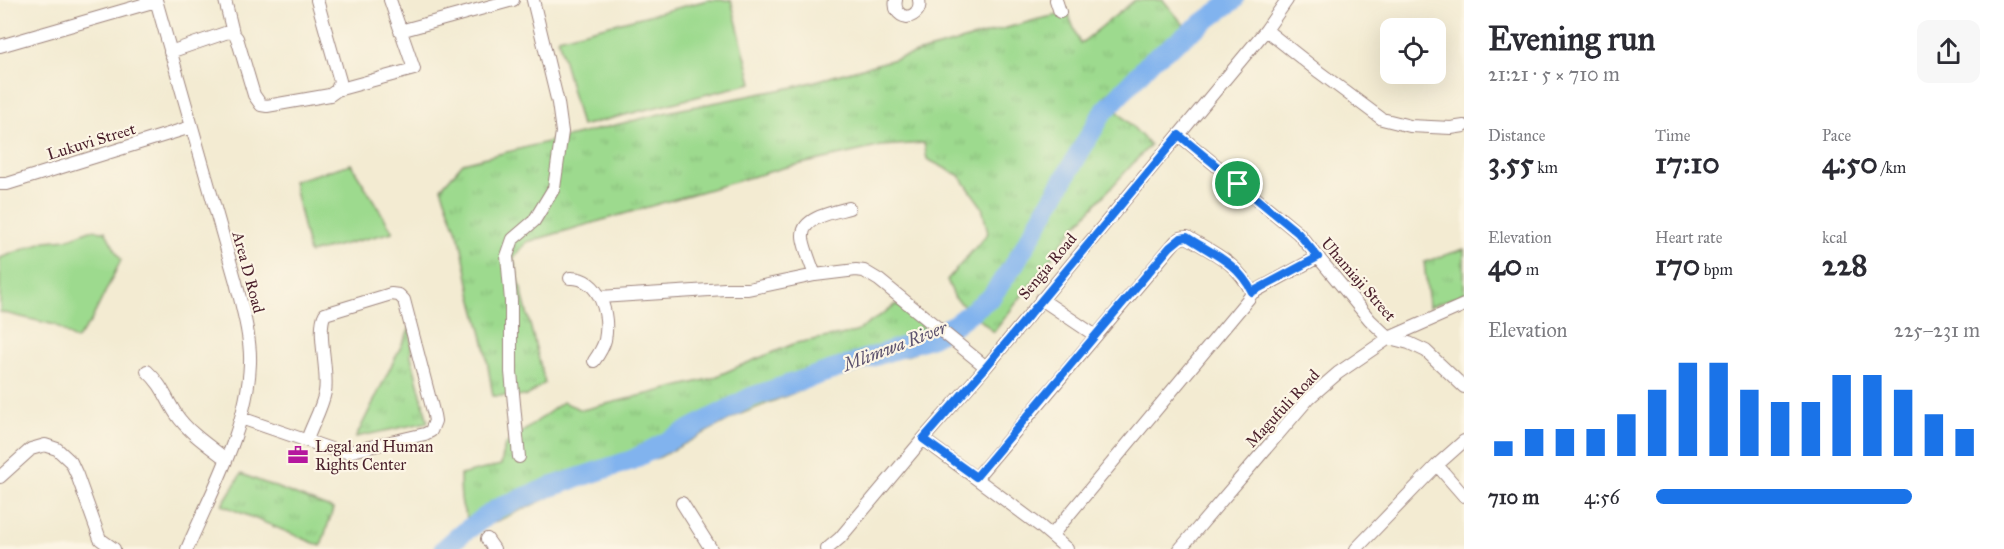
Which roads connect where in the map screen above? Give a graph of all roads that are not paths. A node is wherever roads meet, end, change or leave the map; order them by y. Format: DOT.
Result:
graph roads {
  1 [pos="225,0"];
  2 [pos="317,0"];
  3 [pos="390,0"];
  4 [pos="513,0"];
  5 [pos="533,0"];
  6 [pos="896,0"];
  7 [pos="919,0"];
  8 [pos="1287,0"];
  9 [pos="156,1"];
  10 [pos="1266,30"];
  11 [pos="400,31"];
  12 [pos="233,33"];
  13 [pos="0,46"];
  14 [pos="170,52"];
  15 [pos="337,90"];
  16 [pos="1464,126"];
  17 [pos="191,127"];
  18 [pos="1179,135"];
  19 [pos="0,184"];
  20 [pos="849,208"];
  21 [pos="1318,257"];
  22 [pos="815,275"];
  23 [pos="570,278"];
  24 [pos="1252,292"];
  25 [pos="600,297"];
  26 [pos="1041,299"];
  27 [pos="1464,305"];
  28 [pos="1096,336"];
  29 [pos="1389,338"];
  30 [pos="594,361"];
  31 [pos="986,367"];
  32 [pos="147,371"];
  33 [pos="1464,387"];
  34 [pos="241,418"];
  35 [pos="923,439"];
  36 [pos="306,440"];
  37 [pos="1464,441"];
  38 [pos="519,457"];
  39 [pos="226,459"];
  40 [pos="1437,465"];
  41 [pos="0,477"];
  42 [pos="976,477"];
  43 [pos="1464,496"];
  44 [pos="682,503"];
  45 [pos="1052,535"];
  46 [pos="114,549"];
  47 [pos="188,549"];
  48 [pos="711,549"];
  49 [pos="827,549"];
  50 [pos="1067,549"];
  51 [pos="1180,549"];
  52 [pos="1356,549"];
  1 -- 12 [label="street"];
  2 -- 15 [label="street"];
  3 -- 11 [label="street"];
  4 -- 11 [label="street"];
  5 -- 38 [label="street"];
  6 -- 7 [label="street"];
  8 -- 10 [label="street, Sengia Road"];
  9 -- 13 [label="street"];
  9 -- 14 [label="street, Area D Road"];
  10 -- 16 [label="street"];
  10 -- 18 [label="street, Sengia Road"];
  11 -- 15 [label="street"];
  12 -- 14 [label="street"];
  12 -- 15 [label="street"];
  14 -- 17 [label="street, Area D Road"];
  17 -- 19 [label="street, Lukuvi Street"];
  17 -- 34 [label="street, Area D Road"];
  18 -- 21 [label="street, Uhamiaji Street"];
  18 -- 26 [label="street, Sengia Road"];
  20 -- 22 [label="street"];
  21 -- 24 [label="street"];
  21 -- 29 [label="street, Uhamiaji Street"];
  22 -- 25 [label="street"];
  22 -- 31 [label="street"];
  23 -- 25 [label="street"];
  24 -- 28 [label="street"];
  24 -- 45 [label="street"];
  25 -- 30 [label="street"];
  26 -- 28 [label="street"];
  26 -- 31 [label="street, Sengia Road"];
  27 -- 29 [label="street, Magufuli Road"];
  28 -- 42 [label="street"];
  29 -- 33 [label="street, Uhamiaji Street"];
  29 -- 51 [label="street, Magufuli Road"];
  31 -- 35 [label="street, Sengia Road"];
  32 -- 39 [label="street"];
  34 -- 36 [label="street"];
  34 -- 39 [label="street, Area D Road"];
  35 -- 42 [label="street"];
  35 -- 49 [label="street, Sengia Road"];
  36 -- 36 [label="street"];
  37 -- 40 [label="street"];
  39 -- 47 [label="street, Area D Road"];
  40 -- 43 [label="street"];
  40 -- 52 [label="street"];
  41 -- 46 [label="street"];
  42 -- 45 [label="street"];
  44 -- 48 [label="street"];
  45 -- 50 [label="street"];
}
